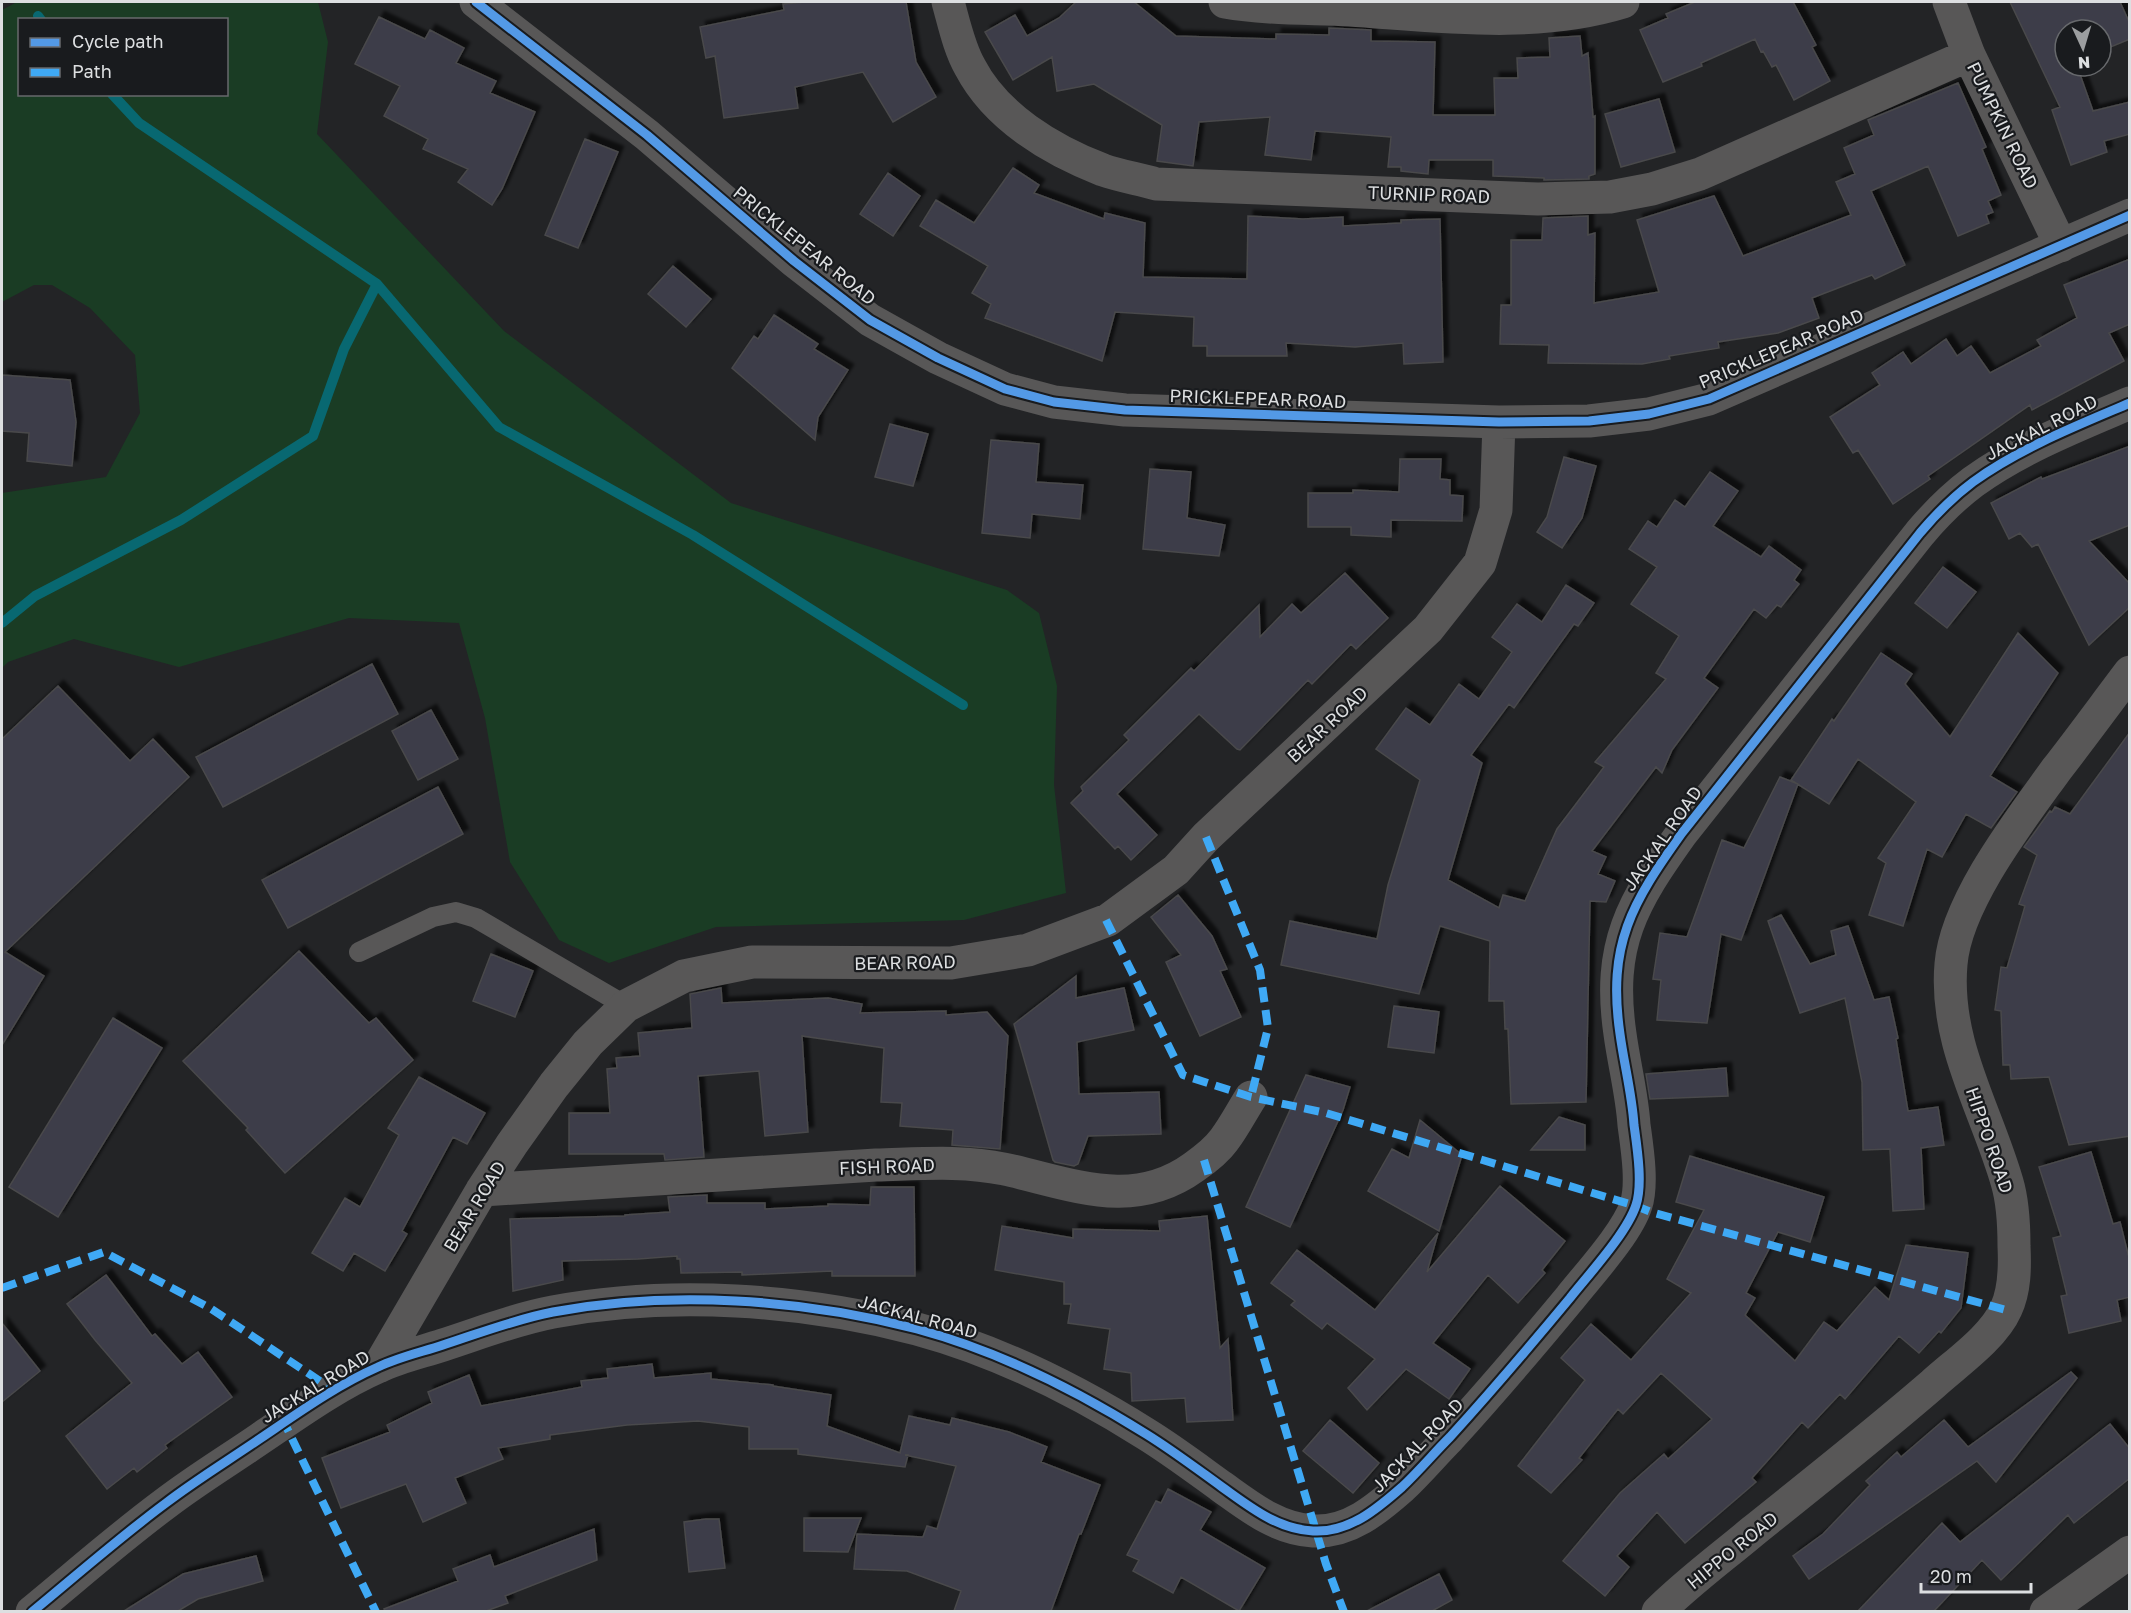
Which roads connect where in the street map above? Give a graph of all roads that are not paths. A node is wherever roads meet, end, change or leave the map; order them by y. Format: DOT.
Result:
graph roads {
  1 [pos="476,2"];
  2 [pos="948,2"];
  3 [pos="1225,2"];
  4 [pos="1623,2"];
  5 [pos="1949,2"];
  6 [pos="1456,9"];
  7 [pos="1969,55"];
  8 [pos="2130,215"];
  9 [pos="2061,246"];
  10 [pos="2130,403"];
  11 [pos="1499,422"];
  12 [pos="2130,672"];
  13 [pos="359,952"];
  14 [pos="626,1006"];
  15 [pos="1251,1097"];
  16 [pos="482,1190"];
  17 [pos="379,1366"];
  18 [pos="2130,1552"];
  19 [pos="32,1611"];
  20 [pos="1658,1611"];
  21 [pos="2046,1611"];
  1 -- 11 [label="street, PRICKLEPEAR ROAD"];
  2 -- 7 [label="street, TURNIP ROAD"];
  3 -- 6 [label="street"];
  4 -- 6 [label="street"];
  5 -- 7 [label="street, PUMPKIN ROAD"];
  7 -- 9 [label="street, PUMPKIN ROAD"];
  8 -- 9 [label="street, PRICKLEPEAR ROAD"];
  9 -- 11 [label="street, PRICKLEPEAR ROAD"];
  10 -- 17 [label="street, JACKAL ROAD"];
  11 -- 14 [label="street, BEAR ROAD"];
  12 -- 20 [label="street, HIPPO ROAD"];
  13 -- 14 [label="lane"];
  14 -- 16 [label="street, BEAR ROAD"];
  15 -- 16 [label="street, FISH ROAD"];
  16 -- 17 [label="street, BEAR ROAD"];
  17 -- 19 [label="street, JACKAL ROAD"];
  18 -- 21 [label="street"];
}
